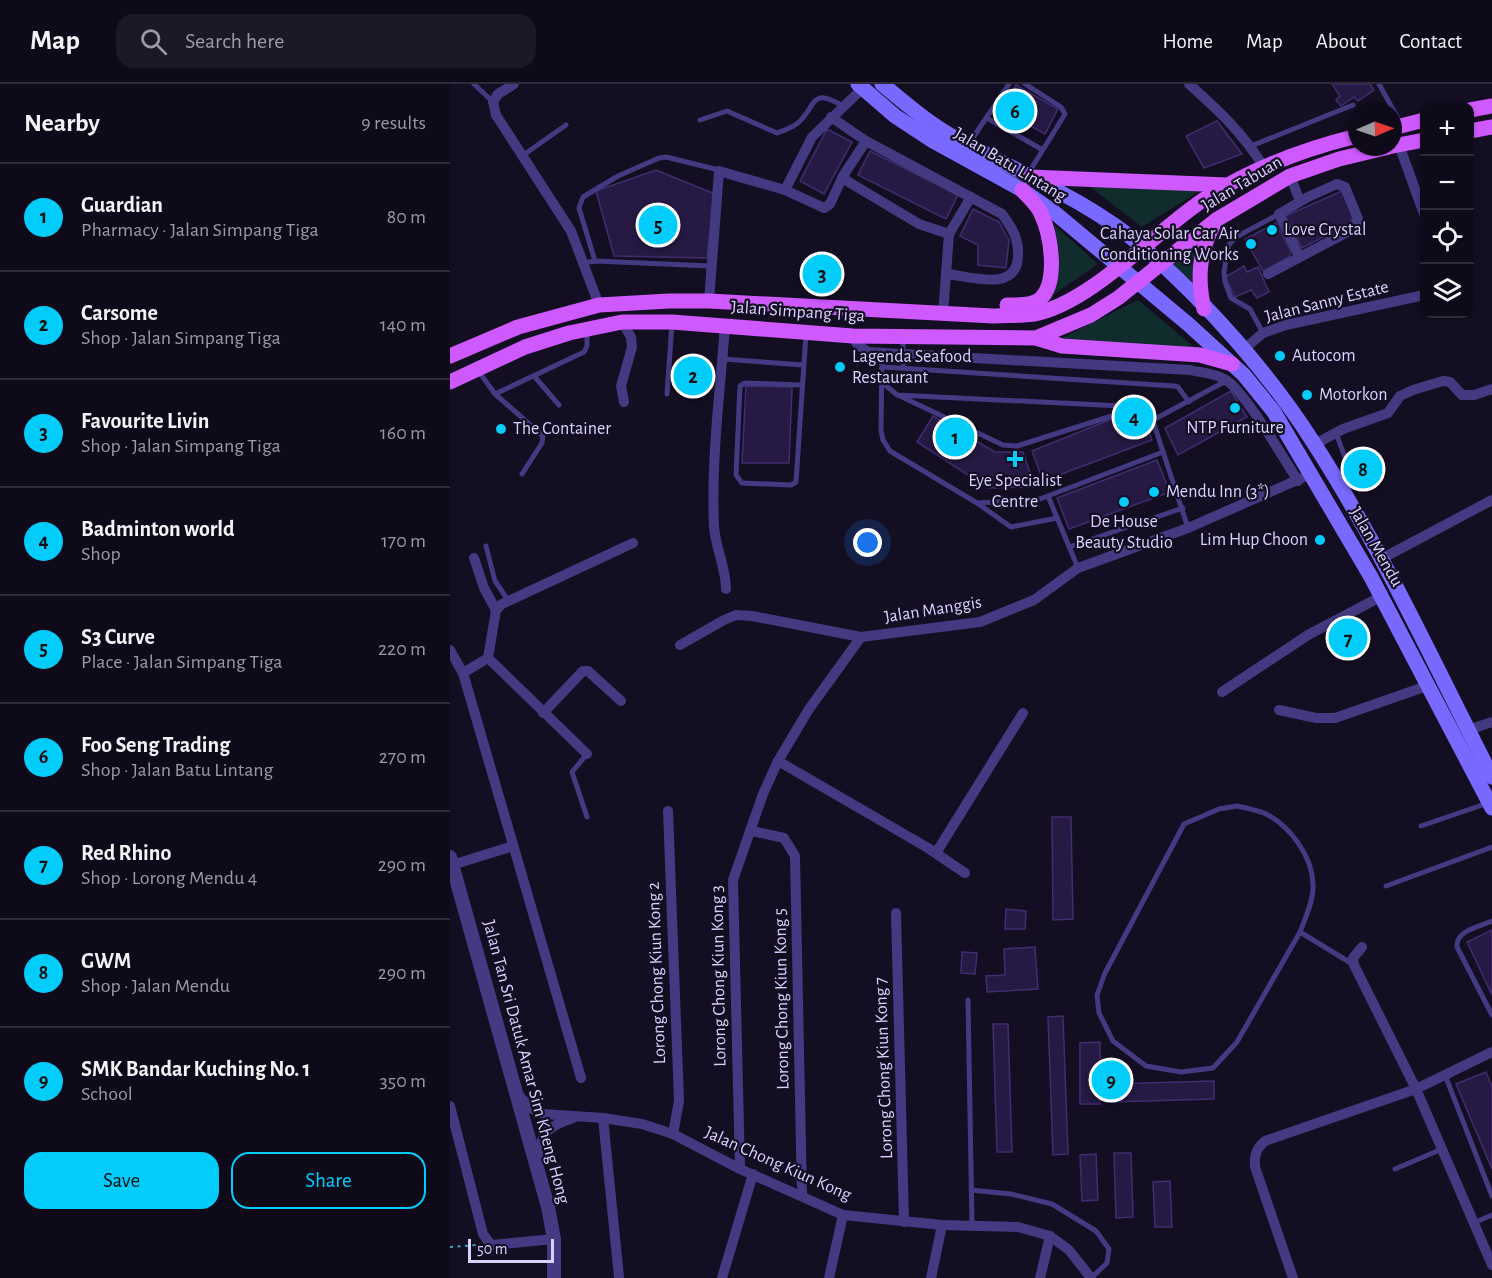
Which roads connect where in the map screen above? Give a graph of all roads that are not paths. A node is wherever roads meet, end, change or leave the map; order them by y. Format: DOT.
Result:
graph roads {
  1 [pos="474,84"];
  2 [pos="514,84"];
  3 [pos="882,84"];
  4 [pos="1009,84"];
  5 [pos="1025,84"];
  6 [pos="1189,84"];
  7 [pos="1378,84"];
  8 [pos="860,87"];
  9 [pos="493,102"];
  10 [pos="1386,102"];
  11 [pos="843,106"];
  12 [pos="1492,106"];
  13 [pos="1348,107"];
  14 [pos="1474,109"];
  15 [pos="831,117"];
  16 [pos="987,118"];
  17 [pos="700,120"];
  18 [pos="1420,121"];
  19 [pos="566,125"];
  20 [pos="1402,126"];
  21 [pos="1492,127"];
  22 [pos="1474,130"];
  23 [pos="1348,138"];
  24 [pos="866,141"];
  25 [pos="1420,141"];
  26 [pos="1402,144"];
  27 [pos="968,145"];
  28 [pos="1251,146"];
  29 [pos="1041,149"];
  30 [pos="1351,156"];
  31 [pos="1398,156"];
  32 [pos="521,157"];
  33 [pos="1263,166"];
  34 [pos="719,171"];
  35 [pos="843,176"];
  36 [pos="1290,176"];
  37 [pos="1026,181"];
  38 [pos="1228,185"];
  39 [pos="785,190"];
  40 [pos="971,197"];
  41 [pos="1300,201"];
  42 [pos="1423,210"];
  43 [pos="1279,214"];
  44 [pos="1216,220"];
  45 [pos="949,234"];
  46 [pos="1142,247"];
  47 [pos="1299,256"];
  48 [pos="595,261"];
  49 [pos="583,263"];
  50 [pos="1160,264"];
  51 [pos="710,266"];
  52 [pos="1119,267"];
  53 [pos="946,274"];
  54 [pos="1268,274"];
  55 [pos="1139,282"];
  56 [pos="1420,296"];
  57 [pos="709,302"];
  58 [pos="599,305"];
  59 [pos="1204,309"];
  60 [pos="942,314"];
  61 [pos="963,314"];
  62 [pos="622,322"];
  63 [pos="672,322"];
  64 [pos="725,326"];
  65 [pos="587,330"];
  66 [pos="806,333"];
  67 [pos="1263,333"];
  68 [pos="853,336"];
  69 [pos="903,337"];
  70 [pos="1036,338"];
  71 [pos="1243,350"];
  72 [pos="882,352"];
  73 [pos="903,353"];
  74 [pos="450,356"];
  75 [pos="723,359"];
  76 [pos="1232,364"];
  77 [pos="803,365"];
  78 [pos="883,368"];
  79 [pos="478,369"];
  80 [pos="903,369"];
  81 [pos="534,376"];
  82 [pos="1227,380"];
  83 [pos="450,382"];
  84 [pos="883,383"];
  85 [pos="802,386"];
  86 [pos="1492,389"];
  87 [pos="495,394"];
  88 [pos="667,394"];
  89 [pos="897,395"];
  90 [pos="624,402"];
  91 [pos="1189,402"];
  92 [pos="559,405"];
  93 [pos="1142,406"];
  94 [pos="1153,420"];
  95 [pos="1336,433"];
  96 [pos="1315,444"];
  97 [pos="1163,452"];
  98 [pos="522,474"];
  99 [pos="1305,477"];
  100 [pos="1341,487"];
  101 [pos="1048,496"];
  102 [pos="1492,500"];
  103 [pos="977,503"];
  104 [pos="1183,508"];
  105 [pos="1057,518"];
  106 [pos="1188,528"];
  107 [pos="633,543"];
  108 [pos="486,546"];
  109 [pos="1069,547"];
  110 [pos="474,558"];
  111 [pos="1381,559"];
  112 [pos="1078,568"];
  113 [pos="726,589"];
  114 [pos="1382,596"];
  115 [pos="508,600"];
  116 [pos="496,610"];
  117 [pos="861,637"];
  118 [pos="680,645"];
  119 [pos="450,650"];
  120 [pos="488,658"];
  121 [pos="463,673"];
  122 [pos="1427,686"];
  123 [pos="1222,692"];
  124 [pos="621,701"];
  125 [pos="1279,710"];
  126 [pos="543,713"];
  127 [pos="1023,713"];
  128 [pos="1492,722"];
  129 [pos="1468,730"];
  130 [pos="587,754"];
  131 [pos="778,761"];
  132 [pos="1492,777"];
  133 [pos="1491,805"];
  134 [pos="668,811"];
  135 [pos="587,817"];
  136 [pos="1421,826"];
  137 [pos="752,831"];
  138 [pos="513,846"];
  139 [pos="1492,848"];
  140 [pos="936,853"];
  141 [pos="451,861"];
  142 [pos="965,873"];
  143 [pos="1386,886"];
  144 [pos="896,913"];
  145 [pos="1492,921"];
  146 [pos="1300,932"];
  147 [pos="1362,947"];
  148 [pos="1354,966"];
  149 [pos="968,1000"];
  150 [pos="1492,1015"];
  151 [pos="1491,1054"];
  152 [pos="1445,1075"];
  153 [pos="581,1078"];
  154 [pos="1416,1089"];
  155 [pos="517,1093"];
  156 [pos="450,1106"];
  157 [pos="579,1115"];
  158 [pos="603,1118"];
  159 [pos="674,1134"];
  160 [pos="1443,1149"];
  161 [pos="537,1161"];
  162 [pos="740,1169"];
  163 [pos="1395,1169"];
  164 [pos="753,1174"];
  165 [pos="971,1190"];
  166 [pos="802,1195"];
  167 [pos="1492,1197"];
  168 [pos="843,1215"];
  169 [pos="1492,1215"];
  170 [pos="904,1222"];
  171 [pos="1476,1222"];
  172 [pos="972,1224"];
  173 [pos="942,1225"];
  174 [pos="1050,1236"];
  175 [pos="554,1239"];
  176 [pos="1492,1265"];
  177 [pos="619,1277"];
  178 [pos="554,1278"];
  179 [pos="722,1278"];
  180 [pos="829,1278"];
  181 [pos="931,1278"];
  182 [pos="1040,1278"];
  183 [pos="1091,1278"];
  184 [pos="1293,1278"];
  1 -- 9 [label="lane"];
  2 -- 9 [label="street"];
  3 -- 27 [label="main road, Jalan Batu Lintang"];
  4 -- 16 [label="lane"];
  5 -- 29 [label="lane"];
  6 -- 28 [label="street"];
  7 -- 10 [label="lane"];
  8 -- 11 [label="street"];
  8 -- 37 [label="main road, Jalan Batu Lintang"];
  9 -- 32 [label="street"];
  11 -- 15 [label="street"];
  11 -- 17 [label="lane"];
  12 -- 14 [label="main road"];
  13 -- 28 [label="lane"];
  15 -- 24 [label="street"];
  15 -- 39 [label="street"];
  16 -- 27 [label="lane"];
  16 -- 29 [label="lane"];
  18 -- 20 [label="main road"];
  19 -- 32 [label="lane"];
  21 -- 22 [label="main road"];
  23 -- 33 [label="main road, Jalan Tabuan"];
  24 -- 35 [label="street"];
  24 -- 40 [label="street"];
  25 -- 26 [label="main road, Jalan Tabuan"];
  27 -- 37 [label="main road, Jalan Batu Lintang"];
  28 -- 33 [label="street"];
  29 -- 37 [label="lane"];
  30 -- 36 [label="main road, Jalan Tabuan"];
  31 -- 42 [label="street"];
  32 -- 49 [label="street"];
  33 -- 38 [label="main road, Jalan Tabuan"];
  34 -- 39 [label="street"];
  34 -- 48 [label="lane"];
  34 -- 51 [label="street"];
  35 -- 39 [label="street"];
  35 -- 45 [label="street"];
  36 -- 41 [label="street"];
  36 -- 44 [label="main road, Jalan Tabuan"];
  37 -- 38 [label="main road"];
  37 -- 46 [label="main road, Jalan Batu Lintang"];
  37 -- 52 [label="main road, Jalan Batu Lintang"];
  37 -- 61 [label="main road"];
  38 -- 46 [label="main road, Jalan Tabuan"];
  40 -- 45 [label="street"];
  40 -- 53 [label="street"];
  41 -- 43 [label="street"];
  41 -- 47 [label="street"];
  43 -- 47 [label="street"];
  43 -- 67 [label="lane"];
  44 -- 50 [label="main road, Jalan Tabuan"];
  44 -- 59 [label="main road"];
  45 -- 53 [label="street"];
  46 -- 50 [label="main road, Jalan Batu Lintang"];
  46 -- 52 [label="main road, Jalan Tabuan"];
  47 -- 54 [label="street"];
  48 -- 49 [label="lane"];
  48 -- 51 [label="lane"];
  49 -- 58 [label="street"];
  50 -- 55 [label="main road, Jalan Tabuan"];
  50 -- 59 [label="main road, Jalan Mendu"];
  51 -- 57 [label="street"];
  52 -- 55 [label="main road, Jalan Batu Lintang"];
  52 -- 61 [label="main road, Jalan Simpang Tiga"];
  53 -- 60 [label="street"];
  55 -- 70 [label="main road, Jalan Simpang Tiga"];
  55 -- 76 [label="main road, Jalan Mendu"];
  56 -- 67 [label="street, Jalan Sanny Estate"];
  57 -- 58 [label="main road, Jalan Simpang Tiga"];
  57 -- 60 [label="main road, Jalan Simpang Tiga"];
  58 -- 74 [label="main road, Jalan Simpang Tiga"];
  59 -- 71 [label="main road, Jalan Mendu"];
  60 -- 61 [label="main road, Jalan Simpang Tiga"];
  62 -- 63 [label="main road, Jalan Simpang Tiga"];
  62 -- 65 [label="main road, Jalan Simpang Tiga"];
  62 -- 90 [label="street"];
  63 -- 64 [label="main road, Jalan Simpang Tiga"];
  63 -- 88 [label="lane"];
  64 -- 66 [label="main road, Jalan Simpang Tiga"];
  64 -- 75 [label="street"];
  65 -- 79 [label="main road, Jalan Simpang Tiga"];
  65 -- 81 [label="lane"];
  66 -- 68 [label="main road, Jalan Simpang Tiga"];
  66 -- 77 [label="lane"];
  67 -- 71 [label="street, Jalan Sanny Estate"];
  68 -- 69 [label="main road, Jalan Simpang Tiga"];
  68 -- 72 [label="street"];
  69 -- 70 [label="main road, Jalan Simpang Tiga"];
  69 -- 73 [label="lane"];
  70 -- 76 [label="main road"];
  71 -- 96 [label="main road, Jalan Mendu"];
  72 -- 73 [label="street"];
  72 -- 78 [label="lane"];
  73 -- 80 [label="lane"];
  73 -- 82 [label="street"];
  75 -- 77 [label="lane"];
  75 -- 113 [label="street"];
  76 -- 99 [label="main road, Jalan Mendu"];
  77 -- 85 [label="lane"];
  78 -- 80 [label="lane"];
  78 -- 84 [label="lane"];
  79 -- 83 [label="main road, Jalan Simpang Tiga"];
  79 -- 87 [label="lane"];
  80 -- 91 [label="lane"];
  81 -- 87 [label="lane"];
  81 -- 92 [label="lane"];
  82 -- 91 [label="lane"];
  82 -- 99 [label="street"];
  84 -- 89 [label="lane"];
  84 -- 103 [label="lane"];
  85 -- 85 [label="lane"];
  86 -- 95 [label="street"];
  87 -- 98 [label="lane"];
  89 -- 93 [label="lane"];
  89 -- 93 [label="lane"];
  91 -- 94 [label="lane"];
  93 -- 94 [label="lane"];
  94 -- 97 [label="lane"];
  95 -- 96 [label="street"];
  95 -- 100 [label="lane"];
  96 -- 100 [label="main road, Jalan Mendu"];
  97 -- 101 [label="lane"];
  97 -- 104 [label="lane"];
  99 -- 106 [label="street, Jalan Manggis"];
  99 -- 114 [label="main road, Jalan Mendu"];
  100 -- 111 [label="main road, Jalan Mendu"];
  101 -- 103 [label="lane"];
  101 -- 105 [label="lane"];
  102 -- 111 [label="street"];
  103 -- 105 [label="lane"];
  104 -- 106 [label="lane"];
  104 -- 109 [label="lane"];
  105 -- 109 [label="lane"];
  106 -- 112 [label="street, Jalan Manggis"];
  107 -- 115 [label="street"];
  108 -- 115 [label="lane"];
  109 -- 112 [label="lane"];
  110 -- 116 [label="street"];
  111 -- 129 [label="main road, Jalan Mendu"];
  112 -- 117 [label="street, Jalan Manggis"];
  114 -- 122 [label="main road, Jalan Mendu"];
  114 -- 123 [label="street"];
  115 -- 116 [label="street"];
  116 -- 120 [label="street"];
  117 -- 118 [label="street, Jalan Manggis"];
  117 -- 131 [label="street, Lorong Chong Kiun Kong 3"];
  119 -- 121 [label="street"];
  120 -- 121 [label="street"];
  120 -- 126 [label="street"];
  121 -- 138 [label="street"];
  122 -- 125 [label="street"];
  122 -- 133 [label="main road, Jalan Mendu"];
  124 -- 126 [label="street"];
  126 -- 130 [label="street"];
  127 -- 140 [label="street"];
  128 -- 129 [label="street"];
  129 -- 132 [label="main road, Jalan Mendu"];
  130 -- 135 [label="lane"];
  131 -- 137 [label="street, Lorong Chong Kiun Kong 3"];
  131 -- 140 [label="street"];
  133 -- 136 [label="lane"];
  134 -- 159 [label="street, Lorong Chong Kiun Kong 2"];
  137 -- 162 [label="street, Lorong Chong Kiun Kong 3"];
  137 -- 166 [label="street, Lorong Chong Kiun Kong 5"];
  138 -- 141 [label="street"];
  138 -- 153 [label="street"];
  139 -- 143 [label="lane"];
  140 -- 142 [label="street"];
  141 -- 155 [label="street, Jalan Tan Sri Datuk Amar Sim Kheng Hong"];
  144 -- 170 [label="street, Lorong Chong Kiun Kong 7"];
  145 -- 150 [label="lane"];
  146 -- 146 [label="lane"];
  146 -- 148 [label="lane"];
  147 -- 148 [label="street"];
  148 -- 154 [label="street"];
  149 -- 165 [label="lane"];
  151 -- 152 [label="street"];
  152 -- 154 [label="street"];
  152 -- 167 [label="lane"];
  154 -- 160 [label="street"];
  154 -- 184 [label="street"];
  155 -- 157 [label="street, Jalan Chong Kiun Kong"];
  155 -- 161 [label="street, Jalan Tan Sri Datuk Amar Sim Kheng Hong"];
  156 -- 175 [label="street"];
  157 -- 158 [label="street, Jalan Chong Kiun Kong"];
  157 -- 161 [label="street"];
  158 -- 159 [label="street, Jalan Chong Kiun Kong"];
  158 -- 177 [label="street"];
  159 -- 162 [label="street, Jalan Chong Kiun Kong"];
  160 -- 163 [label="lane"];
  160 -- 171 [label="street"];
  161 -- 175 [label="street, Jalan Tan Sri Datuk Amar Sim Kheng Hong"];
  162 -- 164 [label="street, Jalan Chong Kiun Kong"];
  164 -- 166 [label="street, Jalan Chong Kiun Kong"];
  164 -- 179 [label="street"];
  165 -- 172 [label="lane"];
  165 -- 183 [label="lane"];
  166 -- 168 [label="street, Jalan Chong Kiun Kong"];
  168 -- 170 [label="street, Jalan Chong Kiun Kong"];
  168 -- 180 [label="street"];
  169 -- 171 [label="lane"];
  170 -- 173 [label="street, Jalan Chong Kiun Kong"];
  171 -- 176 [label="street"];
  172 -- 173 [label="street, Jalan Chong Kiun Kong"];
  172 -- 174 [label="street, Jalan Chong Kiun Kong"];
  173 -- 181 [label="street"];
  174 -- 182 [label="street"];
  174 -- 183 [label="street, Jalan Chong Kiun Kong"];
  175 -- 178 [label="street, Jalan Tan Sri Datuk Amar Sim Kheng Hong"];
}
